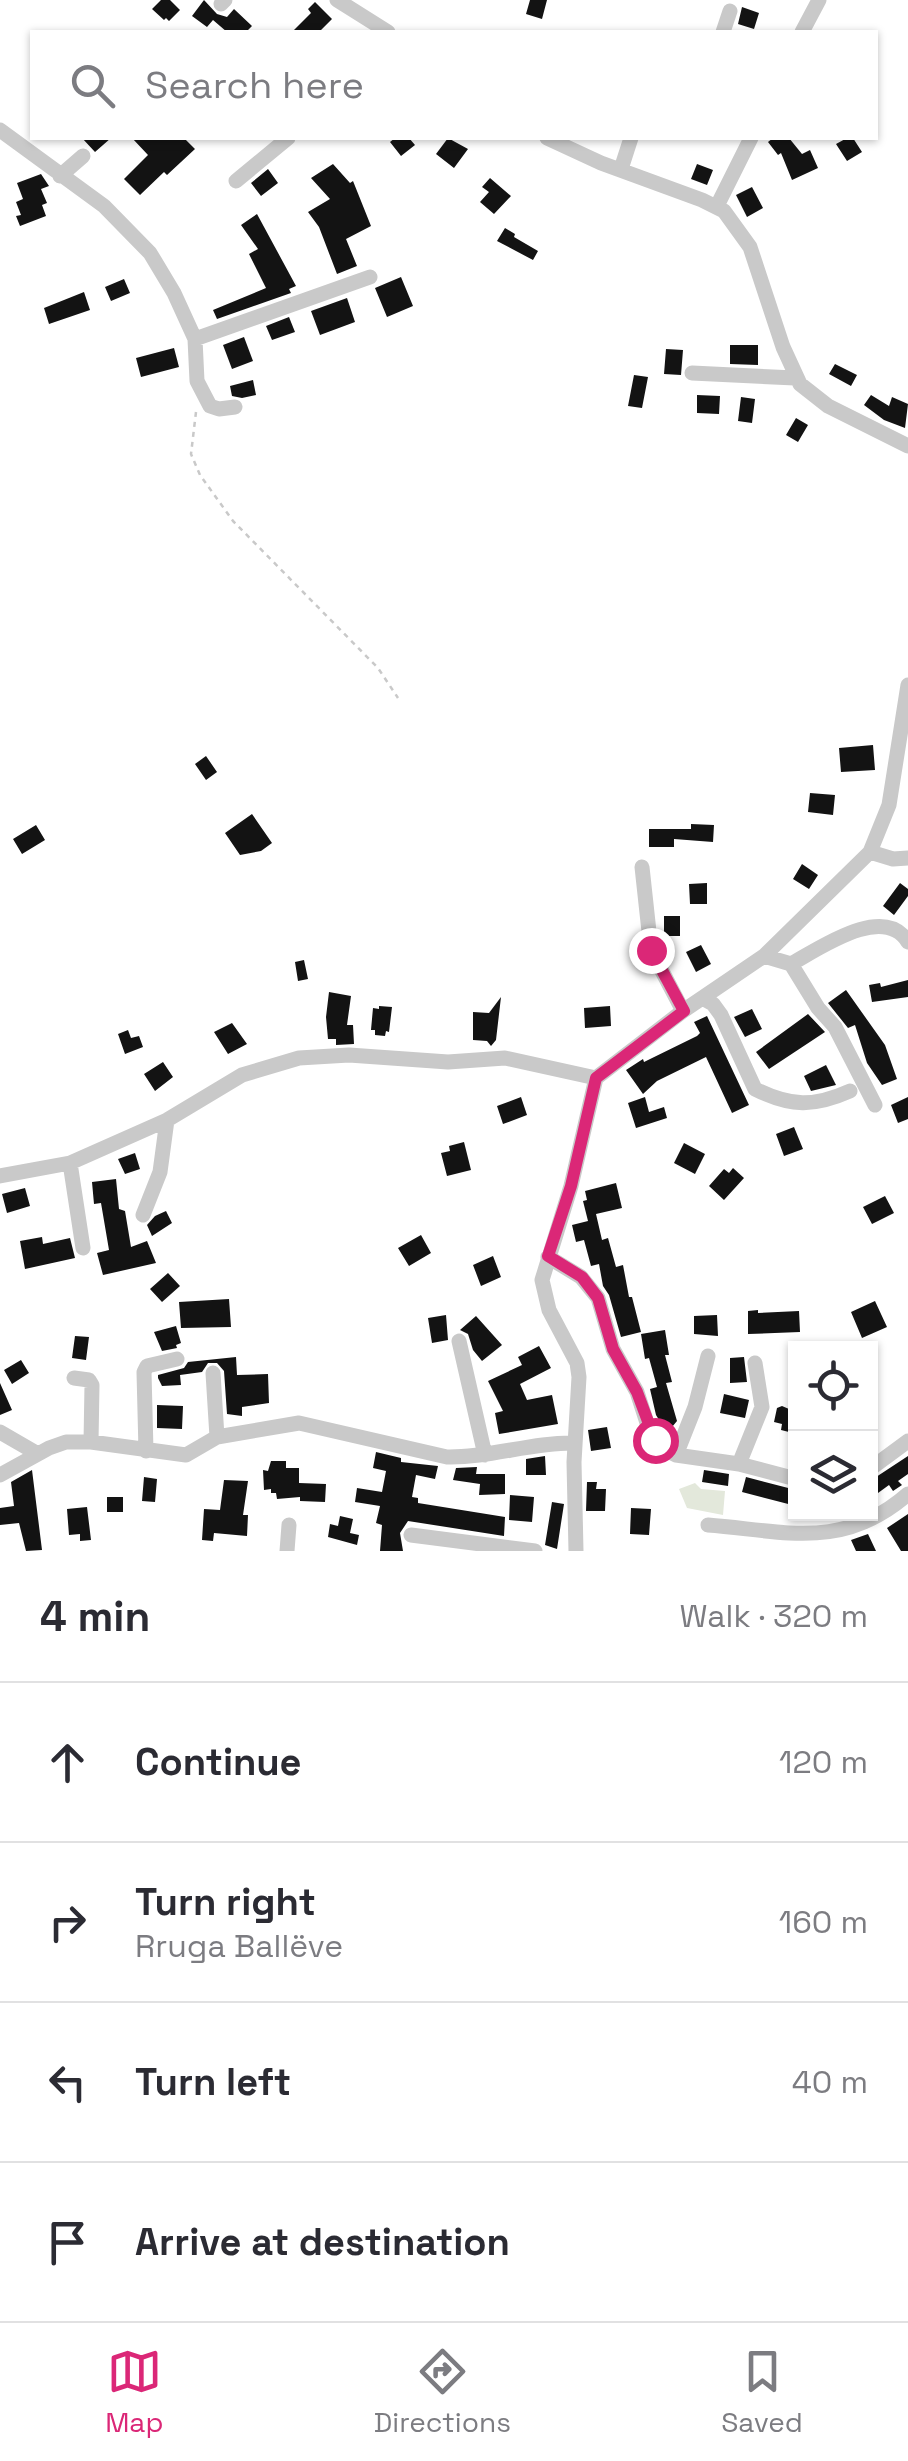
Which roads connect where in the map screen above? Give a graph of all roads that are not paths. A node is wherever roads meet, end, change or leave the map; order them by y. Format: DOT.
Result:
graph roads {
  1 [pos="338,0"];
  2 [pos="818,0"];
  3 [pos="730,11"];
  4 [pos="383,30"];
  5 [pos="724,30"];
  6 [pos="803,30"];
  7 [pos="0,130"];
  8 [pos="286,140"];
  9 [pos="551,140"];
  10 [pos="630,140"];
  11 [pos="750,140"];
  12 [pos="83,156"];
  13 [pos="621,170"];
  14 [pos="60,176"];
  15 [pos="236,180"];
  16 [pos="717,206"];
  17 [pos="370,276"];
  18 [pos="195,339"];
  19 [pos="692,373"];
  20 [pos="795,378"];
  21 [pos="235,408"];
  22 [pos="908,446"];
  23 [pos="908,685"];
  24 [pos="870,852"];
  25 [pos="908,858"];
  26 [pos="642,867"];
  27 [pos="908,942"];
  28 [pos="764,956"];
  29 [pos="791,964"];
  30 [pos="704,999"];
  31 [pos="684,1011"];
  32 [pos="596,1078"];
  33 [pos="850,1090"];
  34 [pos="875,1105"];
  35 [pos="167,1120"];
  36 [pos="70,1163"];
  37 [pos="0,1176"];
  38 [pos="143,1215"];
  39 [pos="83,1248"];
  40 [pos="548,1256"];
  41 [pos="459,1342"];
  42 [pos="708,1356"];
  43 [pos="177,1359"];
  44 [pos="755,1364"];
  45 [pos="214,1374"];
  46 [pos="74,1378"];
  47 [pos="0,1432"];
  48 [pos="217,1437"];
  49 [pos="908,1441"];
  50 [pos="91,1442"];
  51 [pos="575,1443"];
  52 [pos="146,1451"];
  53 [pos="38,1454"];
  54 [pos="676,1454"];
  55 [pos="485,1455"];
  56 [pos="878,1463"];
  57 [pos="739,1464"];
  58 [pos="0,1475"];
  59 [pos="788,1478"];
  60 [pos="908,1494"];
  61 [pos="289,1525"];
  62 [pos="708,1526"];
  63 [pos="411,1535"];
  64 [pos="287,1551"];
  65 [pos="535,1551"];
  66 [pos="576,1551"];
  1 -- 4 [label="street"];
  2 -- 6 [label="street"];
  3 -- 5 [label="street"];
  7 -- 14 [label="street"];
  8 -- 15 [label="street"];
  9 -- 13 [label="street"];
  10 -- 13 [label="street"];
  11 -- 16 [label="street"];
  12 -- 14 [label="street"];
  13 -- 16 [label="street"];
  14 -- 18 [label="street"];
  16 -- 20 [label="street"];
  17 -- 18 [label="street"];
  18 -- 21 [label="street"];
  19 -- 20 [label="street"];
  20 -- 22 [label="street"];
  23 -- 24 [label="street"];
  24 -- 25 [label="street"];
  24 -- 28 [label="street"];
  26 -- 31 [label="street"];
  27 -- 29 [label="street"];
  28 -- 29 [label="street"];
  28 -- 30 [label="street"];
  29 -- 34 [label="street"];
  30 -- 31 [label="street"];
  30 -- 33 [label="street"];
  31 -- 32 [label="street"];
  32 -- 35 [label="street"];
  32 -- 40 [label="street"];
  35 -- 36 [label="street"];
  35 -- 38 [label="street"];
  36 -- 37 [label="street"];
  36 -- 39 [label="street"];
  40 -- 51 [label="street"];
  40 -- 54 [label="street"];
  41 -- 55 [label="street"];
  42 -- 54 [label="street"];
  43 -- 52 [label="street"];
  44 -- 57 [label="street"];
  45 -- 48 [label="street"];
  46 -- 50 [label="street"];
  47 -- 53 [label="street"];
  48 -- 52 [label="street"];
  48 -- 55 [label="street"];
  49 -- 56 [label="street"];
  50 -- 52 [label="street"];
  50 -- 53 [label="street"];
  51 -- 55 [label="street"];
  51 -- 66 [label="street"];
  53 -- 58 [label="street"];
  54 -- 57 [label="street"];
  57 -- 59 [label="street"];
  60 -- 62 [label="street"];
  61 -- 64 [label="street"];
  63 -- 65 [label="street"];
}
